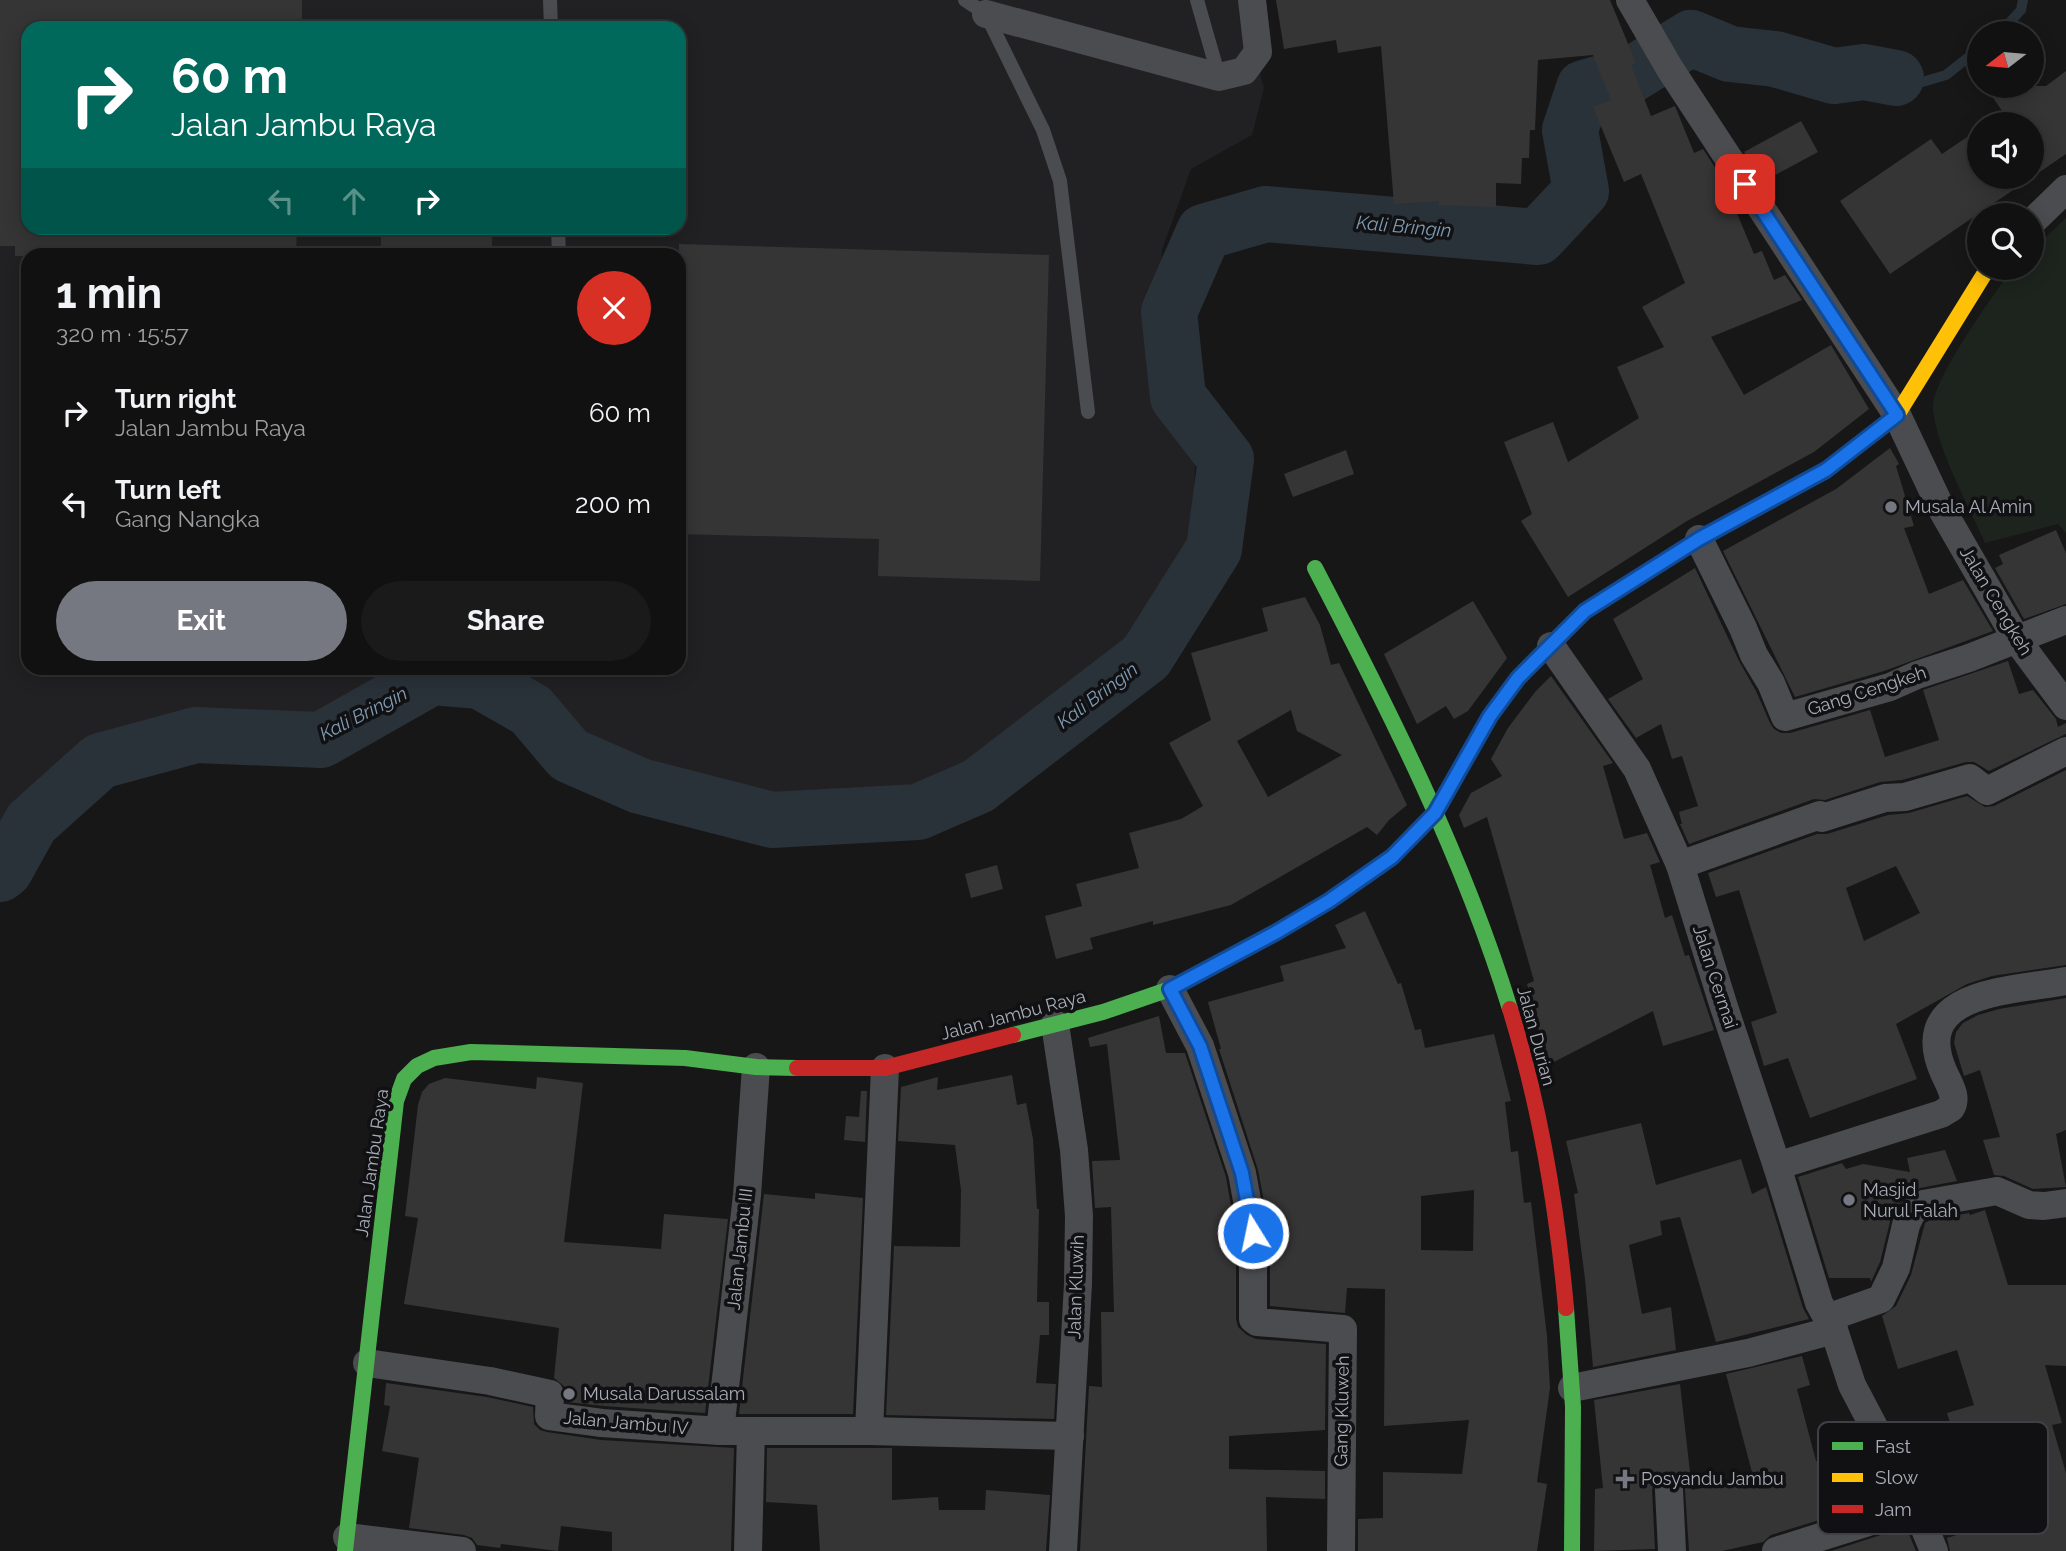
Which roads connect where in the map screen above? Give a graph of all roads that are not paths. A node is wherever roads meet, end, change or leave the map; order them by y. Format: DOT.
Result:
graph roads {
  1 [pos="550,0"];
  2 [pos="1197,0"];
  3 [pos="1252,0"];
  4 [pos="1633,4"];
  5 [pos="975,7"];
  6 [pos="551,21"];
  7 [pos="1219,77"];
  8 [pos="2066,189"];
  9 [pos="2044,210"];
  10 [pos="1981,280"];
  11 [pos="1088,412"];
  12 [pos="1897,415"];
  13 [pos="1699,539"];
  14 [pos="1315,568"];
  15 [pos="2066,620"];
  16 [pos="2017,640"];
  17 [pos="1551,646"];
  18 [pos="2066,706"];
  19 [pos="2066,751"];
  20 [pos="1435,813"];
  21 [pos="1680,865"];
  22 [pos="2066,981"];
  23 [pos="1170,989"];
  24 [pos="1055,1024"];
  25 [pos="756,1067"];
  26 [pos="885,1068"];
  27 [pos="1777,1166"];
  28 [pos="2066,1203"];
  29 [pos="1830,1324"];
  30 [pos="367,1363"];
  31 [pos="1572,1388"];
  32 [pos="1871,1422"];
  33 [pos="720,1431"];
  34 [pos="751,1431"];
  35 [pos="869,1432"];
  36 [pos="1070,1436"];
  37 [pos="1669,1490"];
  38 [pos="1830,1534"];
  39 [pos="1927,1534"];
  40 [pos="346,1544"];
  41 [pos="462,1551"];
  42 [pos="748,1551"];
  43 [pos="1063,1551"];
  44 [pos="1341,1551"];
  45 [pos="1572,1551"];
  46 [pos="1672,1551"];
  47 [pos="1776,1551"];
  48 [pos="1934,1551"];
  1 -- 6 [label="lane"];
  2 -- 7 [label="lane"];
  3 -- 7 [label="street"];
  4 -- 12 [label="street, Jalan Cengkeh"];
  5 -- 7 [label="street"];
  5 -- 11 [label="lane"];
  8 -- 9 [label="street"];
  10 -- 12 [label="street"];
  12 -- 13 [label="street, Jalan Jambu Raya"];
  12 -- 16 [label="street, Jalan Cengkeh"];
  13 -- 16 [label="street, Gang Cengkeh"];
  13 -- 17 [label="street, Jalan Jambu Raya"];
  14 -- 20 [label="street, Jalan Durian"];
  15 -- 16 [label="street"];
  16 -- 18 [label="street, Jalan Cengkeh"];
  17 -- 20 [label="street, Jalan Jambu Raya"];
  17 -- 21 [label="street, Jalan Cermai"];
  19 -- 21 [label="street"];
  20 -- 23 [label="street, Jalan Jambu Raya"];
  20 -- 31 [label="street, Jalan Durian"];
  21 -- 27 [label="street, Jalan Cermai"];
  22 -- 27 [label="street"];
  23 -- 24 [label="street, Jalan Jambu Raya"];
  23 -- 44 [label="street, Gang Kluweh"];
  24 -- 26 [label="street, Jalan Jambu Raya"];
  24 -- 36 [label="street, Jalan Kluwih"];
  25 -- 26 [label="street, Jalan Jambu Raya"];
  25 -- 30 [label="street, Jalan Jambu Raya"];
  25 -- 33 [label="street, Jalan Jambu III"];
  26 -- 35 [label="street"];
  27 -- 29 [label="street, Jalan Cermai"];
  28 -- 29 [label="street"];
  29 -- 31 [label="street"];
  29 -- 32 [label="street, Jalan Cermai"];
  30 -- 33 [label="street, Jalan Jambu IV"];
  30 -- 40 [label="street, Jalan Jambu Raya"];
  31 -- 45 [label="street, Jalan Durian"];
  33 -- 34 [label="street, Jalan Jambu IV"];
  34 -- 35 [label="street, Jalan Jambu IV"];
  34 -- 42 [label="street"];
  35 -- 36 [label="street, Jalan Jambu IV"];
  36 -- 43 [label="street, Jalan Kluwih"];
  37 -- 46 [label="street"];
  38 -- 47 [label="street"];
  39 -- 48 [label="street, Jalan Cermai"];
  40 -- 41 [label="street"];
}
